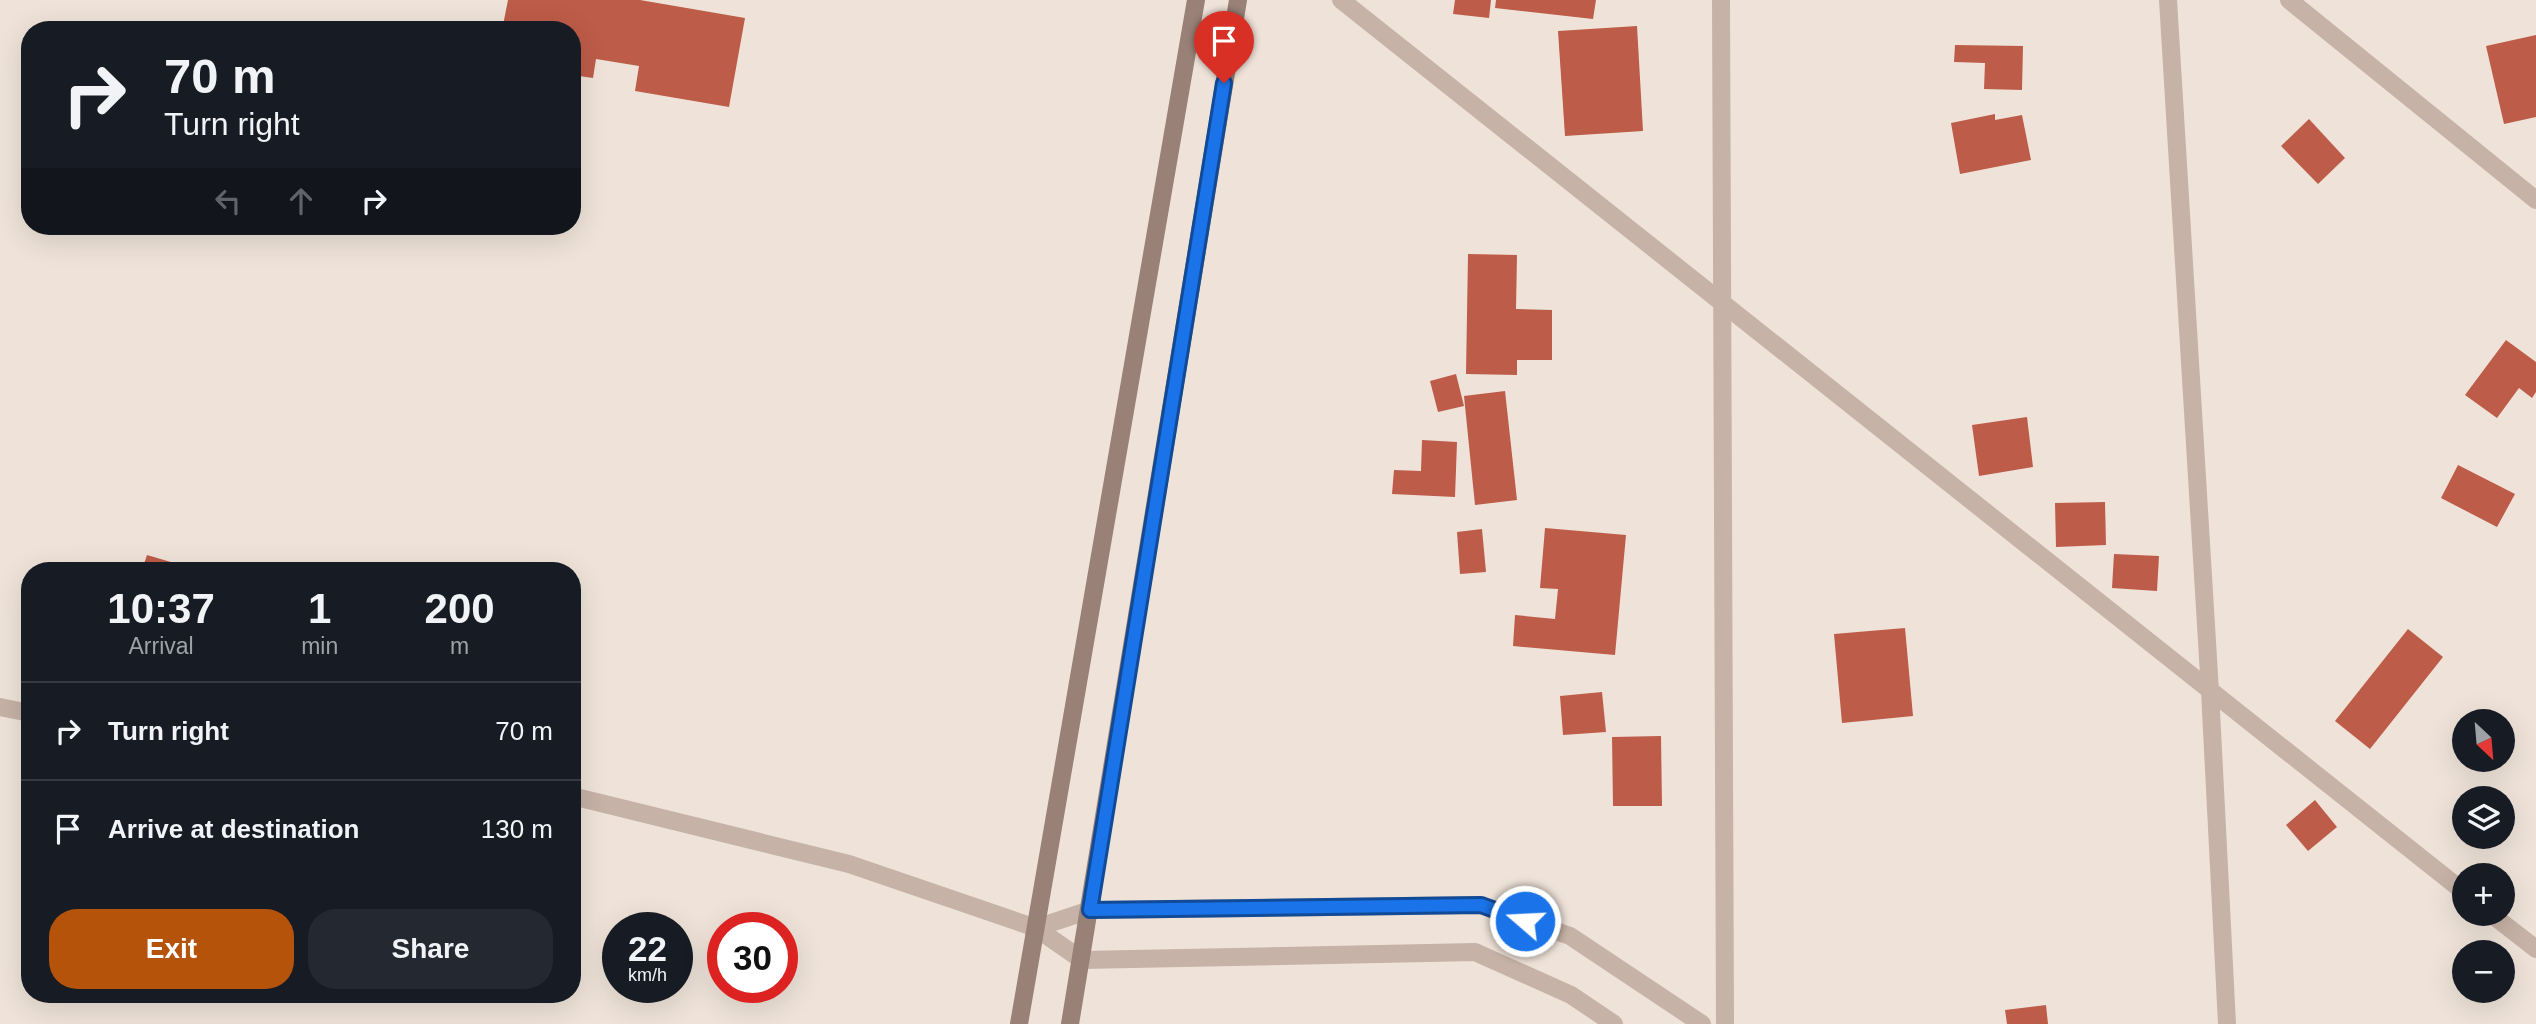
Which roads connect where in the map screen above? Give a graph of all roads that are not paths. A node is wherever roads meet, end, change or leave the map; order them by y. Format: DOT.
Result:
graph roads {
  1 [pos="1196,0"];
  2 [pos="1238,0"];
  3 [pos="1341,0"];
  4 [pos="1721,0"];
  5 [pos="2168,0"];
  6 [pos="2289,0"];
  7 [pos="2536,200"];
  8 [pos="1721,302"];
  9 [pos="2210,691"];
  10 [pos="0,707"];
  11 [pos="21,711"];
  12 [pos="581,798"];
  13 [pos="2452,883"];
  14 [pos="1090,910"];
  15 [pos="2506,926"];
  16 [pos="1036,928"];
  17 [pos="2536,949"];
  18 [pos="1082,960"];
  19 [pos="1019,1024"];
  20 [pos="1070,1024"];
  21 [pos="1614,1024"];
  22 [pos="1702,1024"];
  23 [pos="1725,1024"];
  24 [pos="2227,1024"];
  1 -- 16 [label="street"];
  2 -- 14 [label="street"];
  3 -- 8 [label="street"];
  4 -- 8 [label="street"];
  5 -- 9 [label="street"];
  6 -- 7 [label="street"];
  8 -- 9 [label="street"];
  8 -- 23 [label="street"];
  9 -- 13 [label="street"];
  9 -- 24 [label="street"];
  10 -- 11 [label="street"];
  12 -- 16 [label="street"];
  14 -- 16 [label="street"];
  14 -- 18 [label="street"];
  14 -- 22 [label="street"];
  15 -- 17 [label="street"];
  16 -- 18 [label="street"];
  16 -- 19 [label="street"];
  18 -- 20 [label="street"];
  18 -- 21 [label="street"];
}
